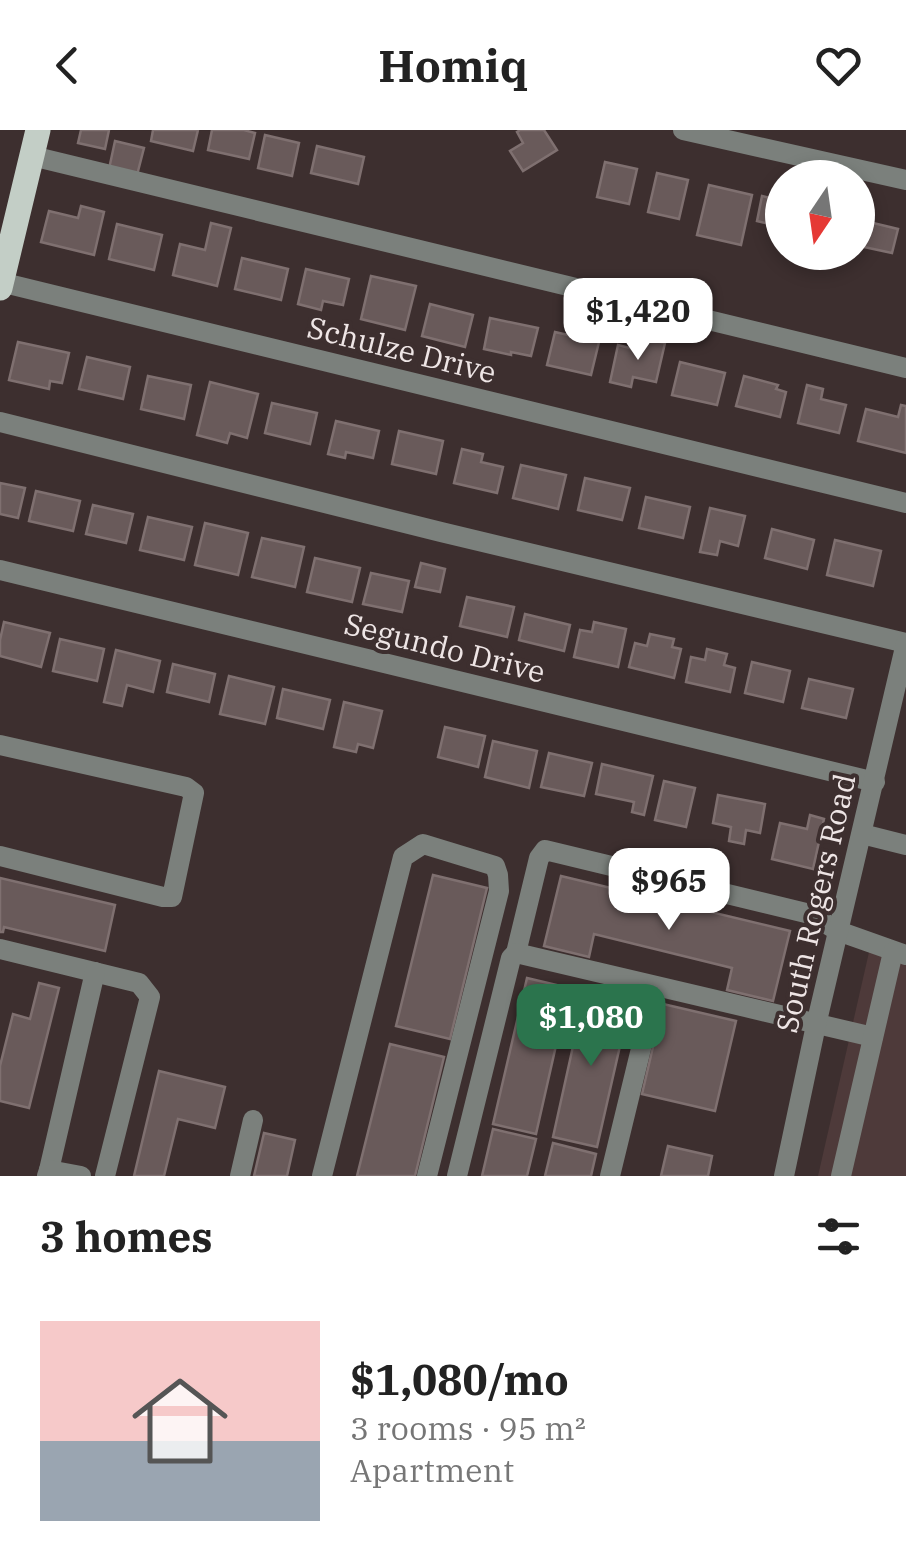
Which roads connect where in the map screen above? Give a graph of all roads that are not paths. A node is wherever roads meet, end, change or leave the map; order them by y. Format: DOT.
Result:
graph roads {
  1 [pos="38,130"];
  2 [pos="683,130"];
  3 [pos="32,156"];
  4 [pos="906,180"];
  5 [pos="0,284"];
  6 [pos="906,368"];
  7 [pos="0,422"];
  8 [pos="906,503"];
  9 [pos="0,570"];
  10 [pos="906,643"];
  11 [pos="902,681"];
  12 [pos="0,745"];
  13 [pos="875,782"];
  14 [pos="862,834"];
  15 [pos="906,845"];
  16 [pos="0,856"];
  17 [pos="838,931"];
  18 [pos="0,949"];
  19 [pos="516,952"];
  20 [pos="900,953"];
  21 [pos="96,972"];
  22 [pos="656,987"];
  23 [pos="816,1026"];
  24 [pos="873,1038"];
  25 [pos="253,1120"];
  26 [pos="48,1173"];
  27 [pos="81,1176"];
  28 [pos="105,1176"];
  29 [pos="240,1176"];
  30 [pos="322,1176"];
  31 [pos="427,1176"];
  32 [pos="457,1176"];
  33 [pos="610,1176"];
  34 [pos="784,1176"];
  35 [pos="841,1176"];
  1 -- 3 [label="main road"];
  2 -- 4 [label="street"];
  3 -- 5 [label="main road"];
  3 -- 6 [label="street"];
  5 -- 8 [label="street, Schulze Drive"];
  7 -- 10 [label="street"];
  9 -- 13 [label="street, Segundo Drive"];
  10 -- 11 [label="street, South Rogers Road"];
  11 -- 13 [label="street, South Rogers Road"];
  12 -- 16 [label="street"];
  13 -- 14 [label="street, South Rogers Road"];
  14 -- 15 [label="street"];
  14 -- 17 [label="street, South Rogers Road"];
  17 -- 19 [label="street"];
  17 -- 20 [label="street"];
  17 -- 23 [label="street, South Rogers Road"];
  18 -- 21 [label="street"];
  19 -- 22 [label="street"];
  19 -- 32 [label="street"];
  20 -- 24 [label="street"];
  21 -- 26 [label="street"];
  21 -- 28 [label="street"];
  22 -- 23 [label="street"];
  22 -- 33 [label="street"];
  23 -- 24 [label="street"];
  23 -- 34 [label="street, South Rogers Road"];
  24 -- 35 [label="street"];
  25 -- 29 [label="street"];
  26 -- 27 [label="street"];
  30 -- 31 [label="street"];
}
